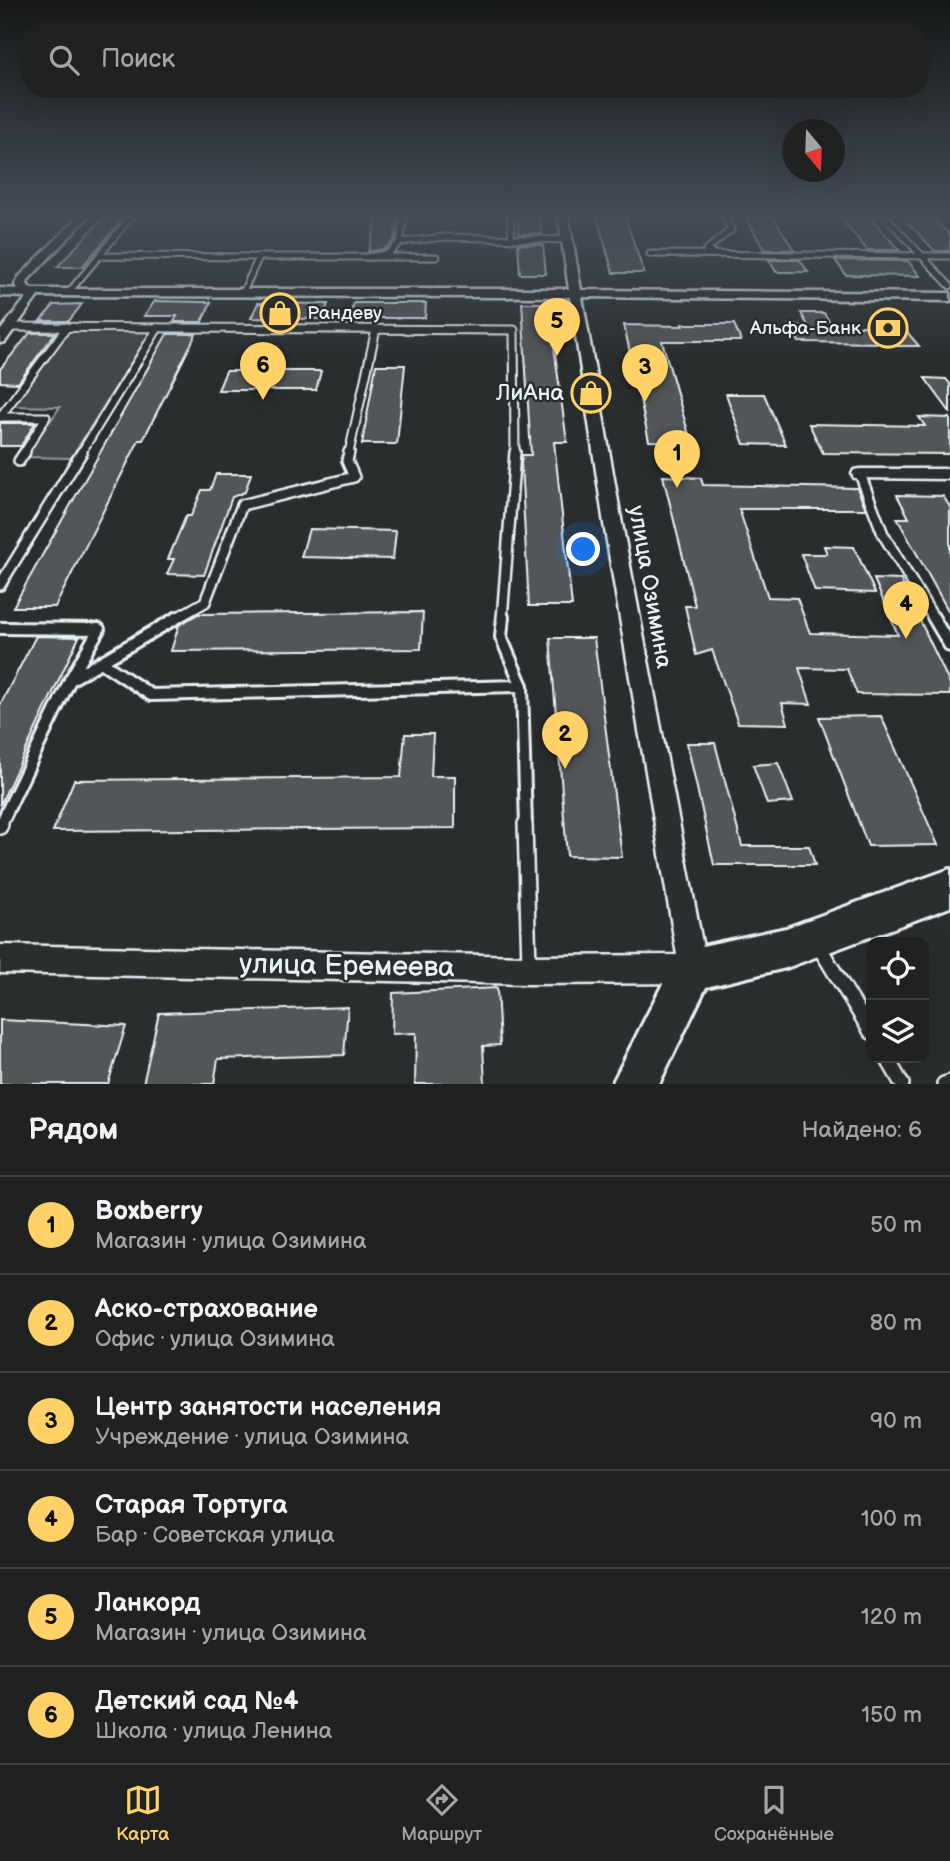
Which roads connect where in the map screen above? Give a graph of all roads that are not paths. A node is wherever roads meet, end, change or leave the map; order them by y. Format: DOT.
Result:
graph roads {
  1 [pos="37,265"];
  2 [pos="92,265"];
  3 [pos="256,265"];
  4 [pos="572,265"];
  5 [pos="931,265"];
  6 [pos="950,286"];
  7 [pos="0,292"];
  8 [pos="29,292"];
  9 [pos="69,292"];
  10 [pos="243,292"];
  11 [pos="577,292"];
  12 [pos="950,297"];
  13 [pos="11,327"];
  14 [pos="67,327"];
  15 [pos="158,328"];
  16 [pos="376,330"];
  17 [pos="0,339"];
  18 [pos="0,417"];
  19 [pos="19,461"];
  20 [pos="860,474"];
  21 [pos="950,474"];
  22 [pos="0,585"];
  23 [pos="0,628"];
  24 [pos="950,646"];
  25 [pos="101,662"];
  26 [pos="70,680"];
  27 [pos="522,686"];
  28 [pos="0,827"];
  29 [pos="950,888"];
  30 [pos="814,938"];
  31 [pos="0,959"];
  32 [pos="693,969"];
  33 [pos="529,970"];
  34 [pos="866,1024"];
  35 [pos="890,1063"];
  36 [pos="950,1082"];
  37 [pos="636,1083"];
  38 [pos="902,1084"];
  39 [pos="944,1084"];
  1 -- 8 [label="street"];
  2 -- 9 [label="lane"];
  3 -- 10 [label="lane"];
  4 -- 11 [label="street, улица Озимина"];
  5 -- 6 [label="lane"];
  7 -- 8 [label="street"];
  8 -- 9 [label="street"];
  8 -- 13 [label="street"];
  9 -- 10 [label="street"];
  10 -- 11 [label="street"];
  11 -- 12 [label="street"];
  11 -- 32 [label="street, улица Озимина"];
  13 -- 14 [label="lane"];
  13 -- 17 [label="street"];
  14 -- 15 [label="lane"];
  14 -- 18 [label="lane"];
  15 -- 16 [label="lane"];
  15 -- 22 [label="lane"];
  16 -- 25 [label="lane"];
  16 -- 27 [label="lane"];
  18 -- 19 [label="lane"];
  20 -- 21 [label="street"];
  20 -- 24 [label="lane"];
  23 -- 26 [label="lane"];
  25 -- 26 [label="lane"];
  25 -- 27 [label="lane"];
  26 -- 28 [label="lane"];
  27 -- 33 [label="lane"];
  29 -- 30 [label="street"];
  30 -- 32 [label="street"];
  30 -- 34 [label="lane"];
  31 -- 33 [label="street, улица Еремеева"];
  32 -- 33 [label="street, улица Еремеева"];
  32 -- 37 [label="street"];
  35 -- 38 [label="lane"];
  36 -- 39 [label="lane"];
}
